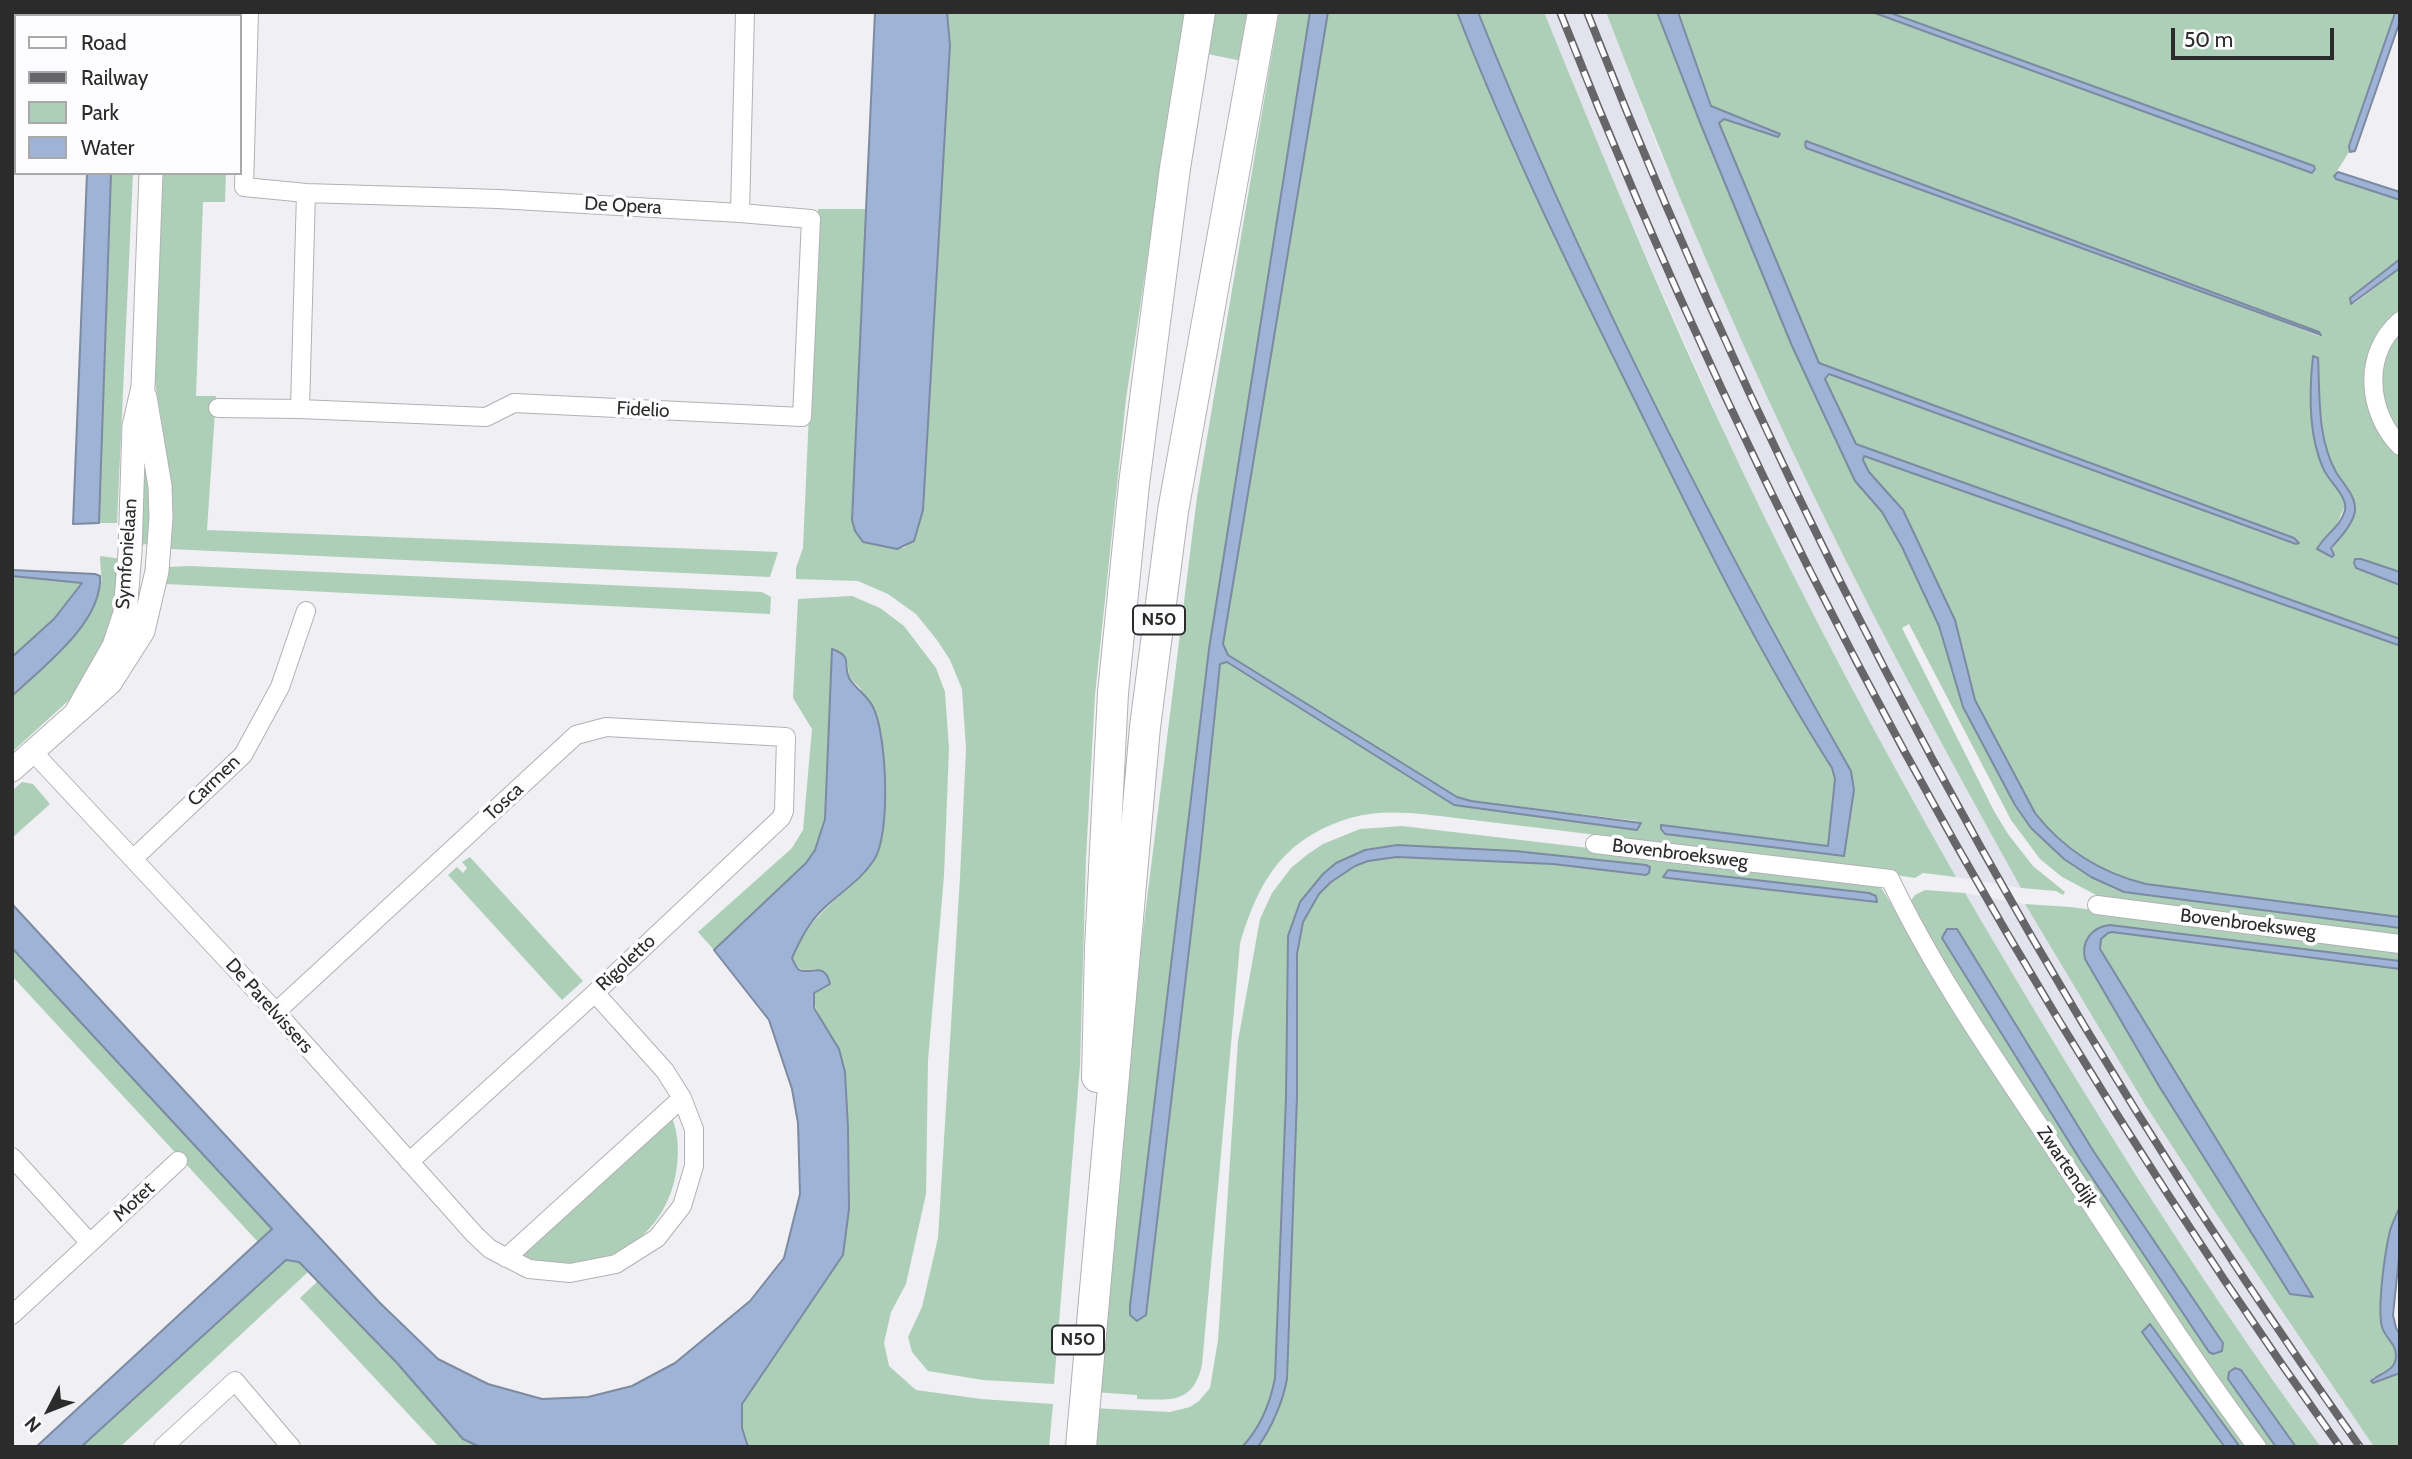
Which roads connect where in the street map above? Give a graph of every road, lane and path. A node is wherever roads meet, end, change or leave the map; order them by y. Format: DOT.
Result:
graph roads {
  1 [pos="249,12"];
  2 [pos="746,12"];
  3 [pos="1200,12"];
  4 [pos="1263,12"];
  5 [pos="243,86"];
  6 [pos="150,175"];
  7 [pos="306,193"];
  8 [pos="740,213"];
  9 [pos="2400,321"];
  10 [pos="218,408"];
  11 [pos="300,409"];
  12 [pos="2400,446"];
  13 [pos="306,611"];
  14 [pos="786,737"];
  15 [pos="33,752"];
  16 [pos="12,770"];
  17 [pos="1595,844"];
  18 [pos="132,859"];
  19 [pos="1890,879"];
  20 [pos="2097,905"];
  21 [pos="2400,944"];
  22 [pos="595,993"];
  23 [pos="276,1012"];
  24 [pos="682,1098"];
  25 [pos="12,1157"];
  26 [pos="178,1161"];
  27 [pos="409,1162"];
  28 [pos="90,1243"];
  29 [pos="506,1258"];
  30 [pos="12,1315"];
  31 [pos="163,1447"];
  32 [pos="291,1447"];
  33 [pos="1068,1447"];
  34 [pos="1081,1447"];
  35 [pos="2257,1447"];
  1 -- 5 [label="street, De Opera"];
  2 -- 8 [label="street"];
  3 -- 33 [label="highway, N50"];
  4 -- 34 [label="highway, N50"];
  5 -- 7 [label="street, De Opera"];
  6 -- 15 [label="street, Symfonielaan"];
  7 -- 8 [label="street, De Opera"];
  7 -- 11 [label="street"];
  8 -- 11 [label="street, Fidelio"];
  9 -- 12 [label="street"];
  10 -- 11 [label="street, Fidelio"];
  13 -- 18 [label="street, Carmen"];
  14 -- 22 [label="street, Rigoletto"];
  14 -- 23 [label="street, Tosca"];
  15 -- 16 [label="street, Symfonielaan"];
  15 -- 18 [label="street, De Parelvissers"];
  17 -- 19 [label="street, Bovenbroeksweg"];
  18 -- 23 [label="street, De Parelvissers"];
  19 -- 35 [label="street, Zwartendijk"];
  20 -- 21 [label="street, Bovenbroeksweg"];
  22 -- 24 [label="street, De Parelvissers"];
  22 -- 27 [label="street, Rigoletto"];
  23 -- 27 [label="street, De Parelvissers"];
  24 -- 29 [label="street"];
  24 -- 29 [label="street, De Parelvissers"];
  25 -- 28 [label="street"];
  26 -- 28 [label="street, Motet"];
  27 -- 29 [label="street, De Parelvissers"];
  28 -- 30 [label="street, Motet"];
  31 -- 32 [label="street"];
}
